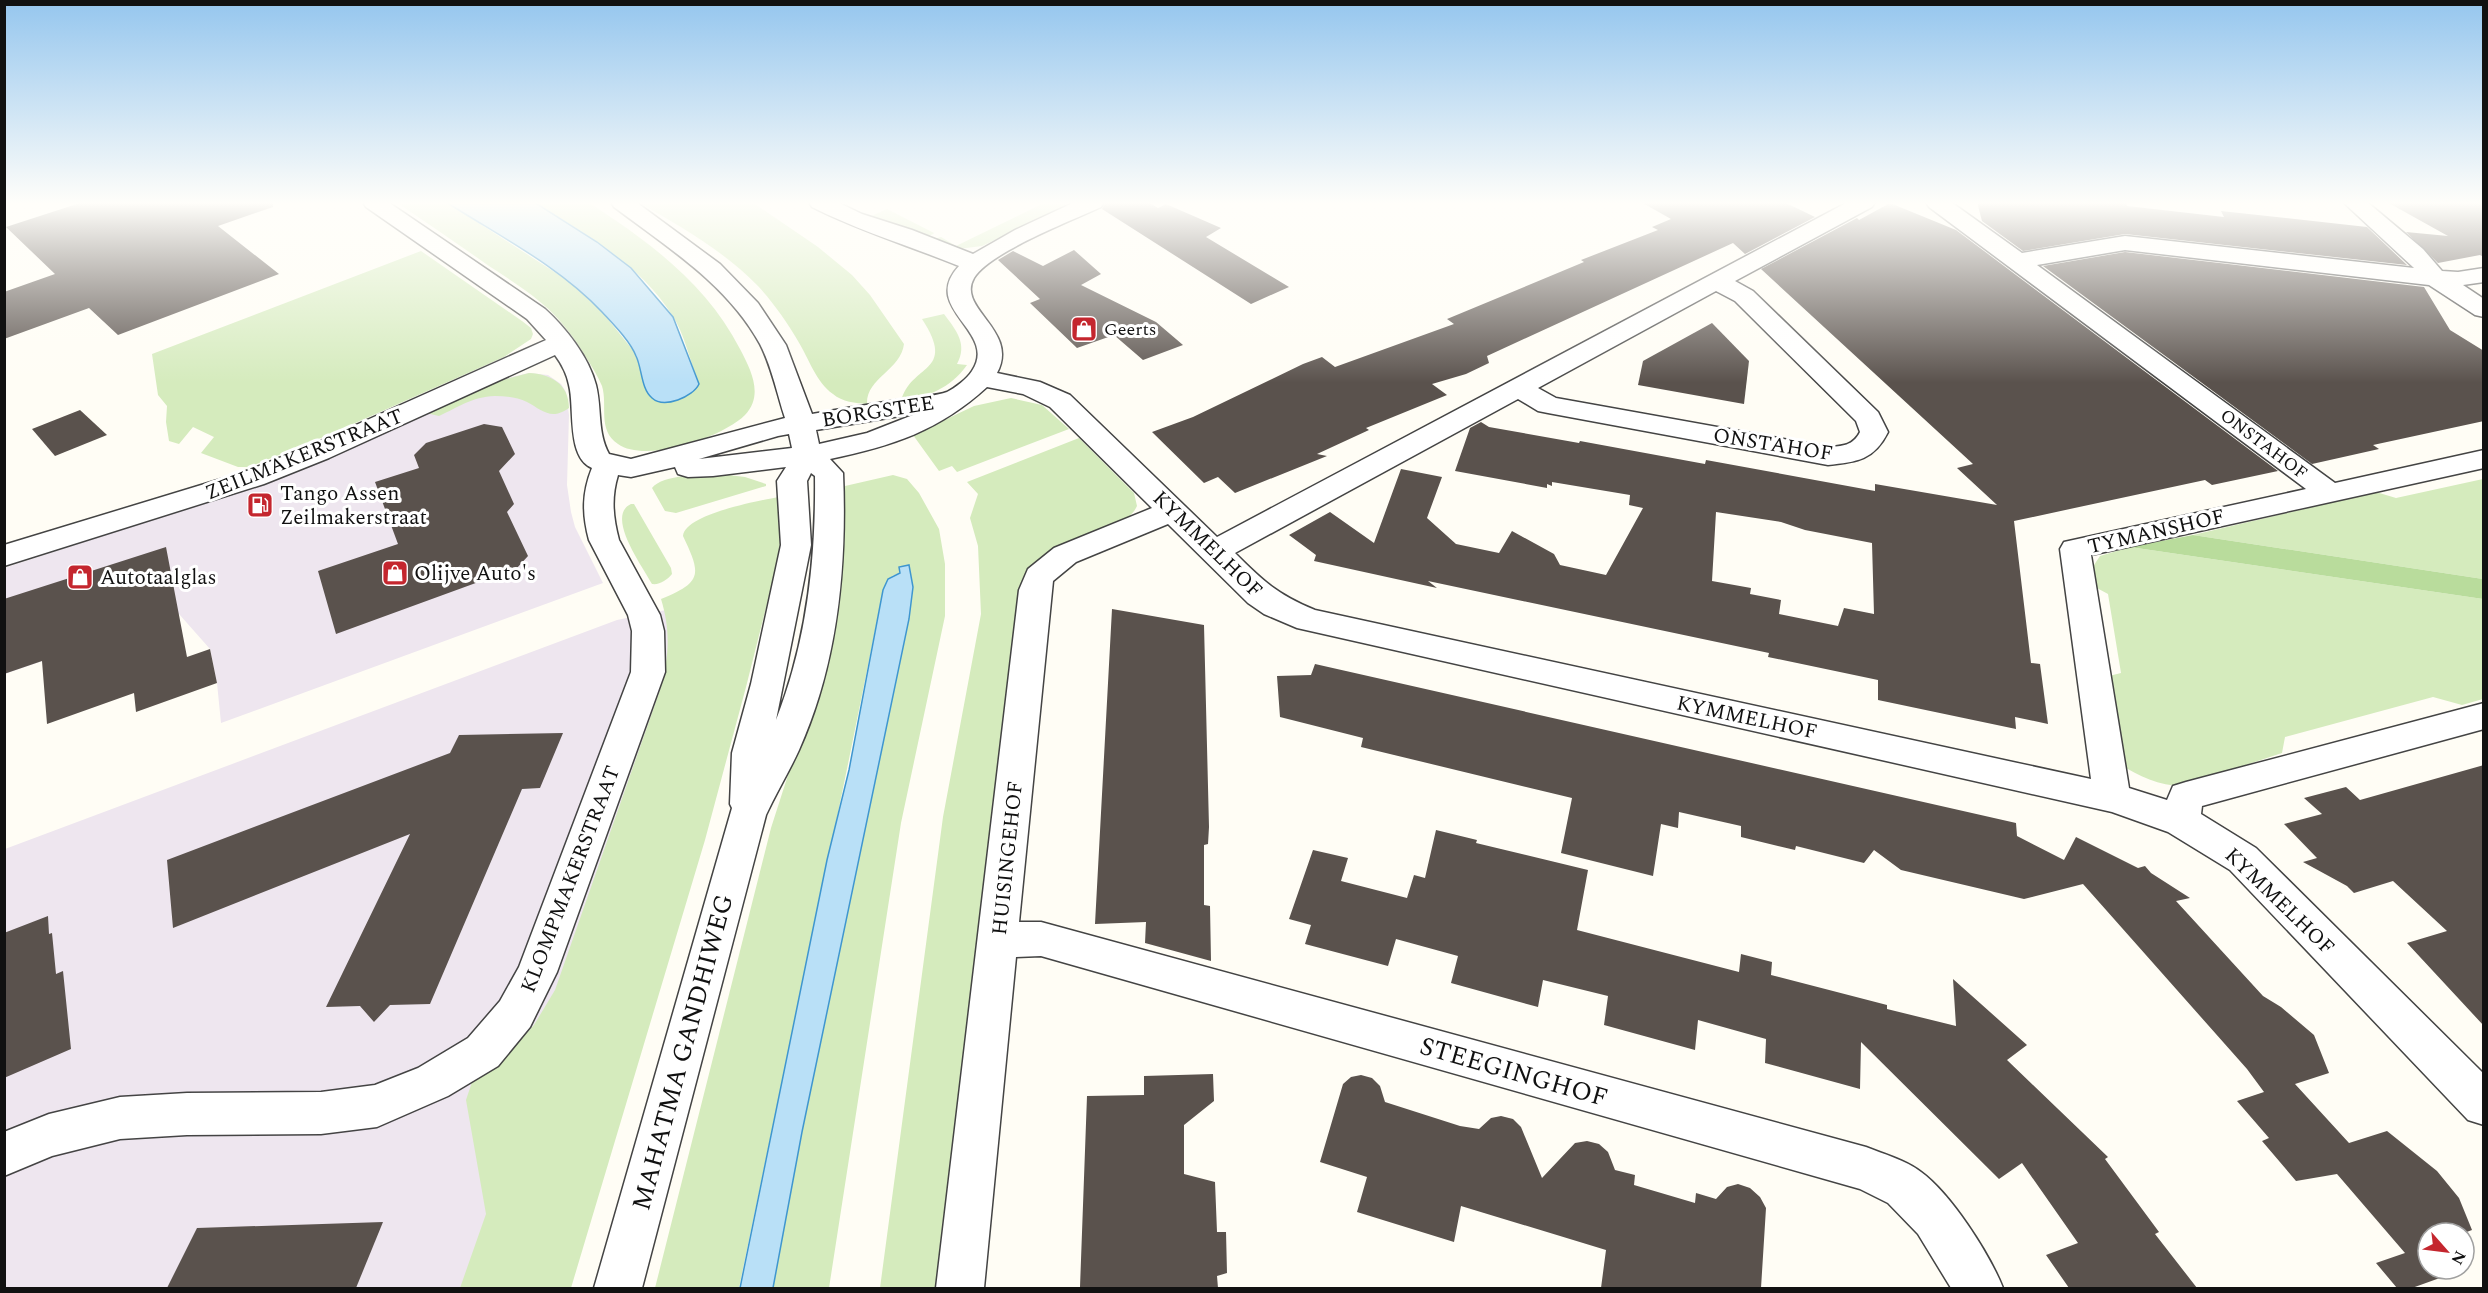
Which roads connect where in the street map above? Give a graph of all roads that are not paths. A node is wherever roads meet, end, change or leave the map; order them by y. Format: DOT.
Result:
graph roads {
  1 [pos="461,262"];
  2 [pos="703,262"];
  3 [pos="1753,262"];
  4 [pos="2020,262"];
  5 [pos="2296,262"];
  6 [pos="2422,262"];
  7 [pos="974,263"];
  8 [pos="2484,275"];
  9 [pos="2435,278"];
  10 [pos="1717,282"];
  11 [pos="2484,310"];
  12 [pos="562,342"];
  13 [pos="982,378"];
  14 [pos="1519,388"];
  15 [pos="955,399"];
  16 [pos="801,423"];
  17 [pos="807,454"];
  18 [pos="2484,459"];
  19 [pos="656,463"];
  20 [pos="608,464"];
  21 [pos="2330,493"];
  22 [pos="1172,511"];
  23 [pos="1213,552"];
  24 [pos="4,556"];
  25 [pos="2484,716"];
  26 [pos="2112,798"];
  27 [pos="2181,820"];
  28 [pos="998,940"];
  29 [pos="2484,1105"];
  30 [pos="4,1154"];
  31 [pos="618,1288"];
  32 [pos="960,1288"];
  33 [pos="1979,1288"];
  1 -- 12 [label="street"];
  2 -- 16 [label="street"];
  3 -- 10 [label="street"];
  4 -- 21 [label="street, ONSTAHOF"];
  5 -- 9 [label="street"];
  6 -- 9 [label="street"];
  7 -- 13 [label="street"];
  8 -- 9 [label="street"];
  9 -- 11 [label="street"];
  10 -- 14 [label="street"];
  10 -- 14 [label="street, ONSTAHOF"];
  12 -- 20 [label="street"];
  12 -- 24 [label="street, ZEILMAKERSTRAAT"];
  13 -- 15 [label="street, BORGSTEE"];
  13 -- 22 [label="street, KYMMELHOF"];
  14 -- 23 [label="street"];
  15 -- 16 [label="street, BORGSTEE"];
  15 -- 17 [label="street, BORGSTEE"];
  16 -- 17 [label="street"];
  16 -- 19 [label="street"];
  17 -- 19 [label="street"];
  17 -- 31 [label="street, MAHATMA GANDHIWEG"];
  18 -- 21 [label="street, TYMANSHOF"];
  19 -- 20 [label="street"];
  20 -- 30 [label="street, KLOMPMAKERSTRAAT"];
  21 -- 26 [label="street, TYMANSHOF"];
  22 -- 23 [label="street, KYMMELHOF"];
  22 -- 28 [label="street, HUISINGEHOF"];
  23 -- 26 [label="street, KYMMELHOF"];
  25 -- 27 [label="street"];
  26 -- 27 [label="street, KYMMELHOF"];
  27 -- 29 [label="street, KYMMELHOF"];
  28 -- 32 [label="street, HUISINGEHOF"];
  28 -- 33 [label="street, STEEGINGHOF"];
}
